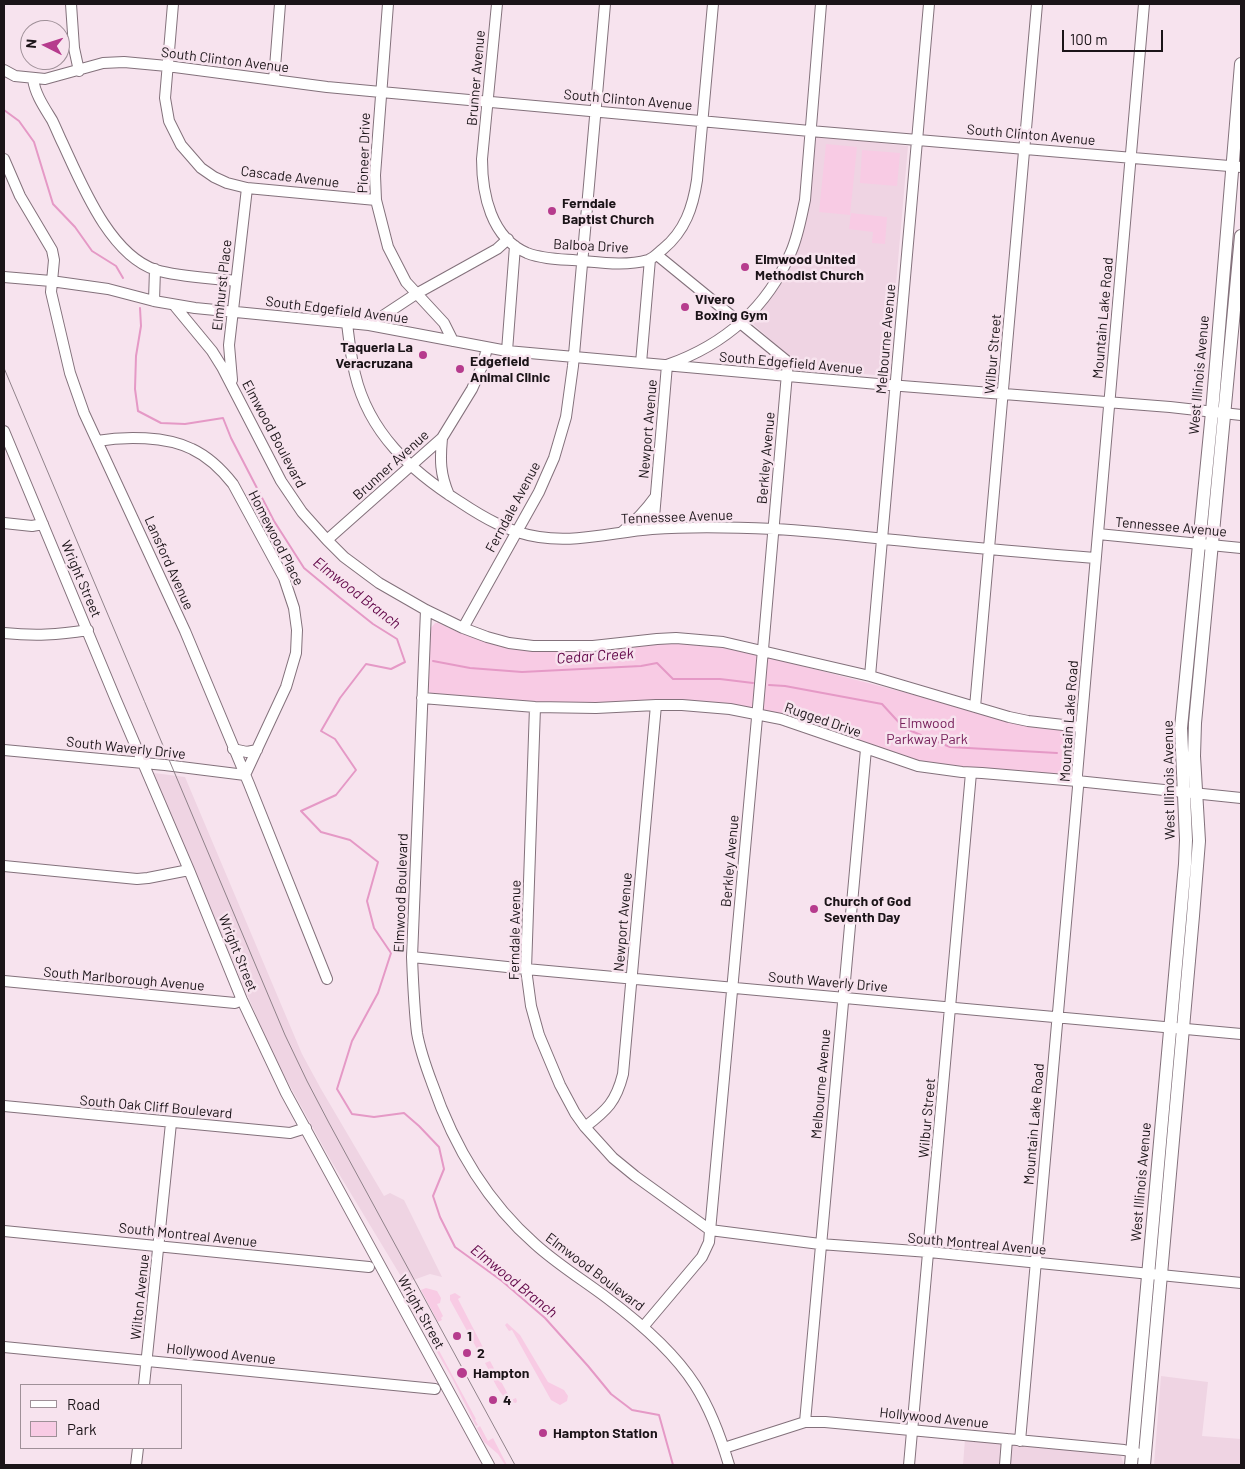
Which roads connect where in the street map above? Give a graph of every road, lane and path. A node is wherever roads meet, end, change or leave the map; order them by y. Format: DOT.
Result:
graph roads {
  1 [pos="71,4"];
  2 [pos="172,4"];
  3 [pos="280,4"];
  4 [pos="388,4"];
  5 [pos="497,4"];
  6 [pos="605,4"];
  7 [pos="713,4"];
  8 [pos="821,4"];
  9 [pos="929,4"];
  10 [pos="1037,4"];
  11 [pos="1144,4"];
  12 [pos="1241,64"];
  13 [pos="167,66"];
  14 [pos="4,70"];
  15 [pos="79,71"];
  16 [pos="15,76"];
  17 [pos="33,79"];
  18 [pos="4,80"];
  19 [pos="274,80"];
  20 [pos="381,92"];
  21 [pos="488,102"];
  22 [pos="596,111"];
  23 [pos="703,120"];
  24 [pos="810,130"];
  25 [pos="917,139"];
  26 [pos="1025,148"];
  27 [pos="1131,157"];
  28 [pos="4,158"];
  29 [pos="1237,166"];
  30 [pos="247,188"];
  31 [pos="376,200"];
  32 [pos="1241,236"];
  33 [pos="512,243"];
  34 [pos="654,257"];
  35 [pos="582,261"];
  36 [pos="155,269"];
  37 [pos="4,277"];
  38 [pos="51,281"];
  39 [pos="236,281"];
  40 [pos="1222,288"];
  41 [pos="1237,290"];
  42 [pos="416,294"];
  43 [pos="154,300"];
  44 [pos="174,305"];
  45 [pos="233,312"];
  46 [pos="346,323"];
  47 [pos="740,323"];
  48 [pos="369,325"];
  49 [pos="453,341"];
  50 [pos="487,348"];
  51 [pos="507,351"];
  52 [pos="574,358"];
  53 [pos="641,363"];
  54 [pos="667,365"];
  55 [pos="787,376"];
  56 [pos="233,386"];
  57 [pos="895,386"];
  58 [pos="1003,394"];
  59 [pos="1109,403"];
  60 [pos="1218,412"];
  61 [pos="1241,415"];
  62 [pos="4,431"];
  63 [pos="442,438"];
  64 [pos="97,440"];
  65 [pos="411,466"];
  66 [pos="657,495"];
  67 [pos="450,496"];
  68 [pos="4,523"];
  69 [pos="43,524"];
  70 [pos="653,529"];
  71 [pos="773,529"];
  72 [pos="517,532"];
  73 [pos="621,532"];
  74 [pos="1098,534"];
  75 [pos="882,539"];
  76 [pos="327,540"];
  77 [pos="1199,544"];
  78 [pos="1212,545"];
  79 [pos="1241,548"];
  80 [pos="989,549"];
  81 [pos="1095,558"];
  82 [pos="426,610"];
  83 [pos="464,628"];
  84 [pos="88,630"];
  85 [pos="4,633"];
  86 [pos="763,651"];
  87 [pos="1187,667"];
  88 [pos="1200,668"];
  89 [pos="870,676"];
  90 [pos="422,698"];
  91 [pos="656,704"];
  92 [pos="535,707"];
  93 [pos="975,707"];
  94 [pos="758,714"];
  95 [pos="1081,727"];
  96 [pos="234,749"];
  97 [pos="866,749"];
  98 [pos="4,750"];
  99 [pos="257,750"];
  100 [pos="142,763"];
  101 [pos="971,773"];
  102 [pos="245,775"];
  103 [pos="1077,781"];
  104 [pos="1183,792"];
  105 [pos="1196,794"];
  106 [pos="1241,798"];
  107 [pos="4,866"];
  108 [pos="189,870"];
  109 [pos="1187,915"];
  110 [pos="412,957"];
  111 [pos="526,969"];
  112 [pos="632,978"];
  113 [pos="327,979"];
  114 [pos="4,982"];
  115 [pos="733,987"];
  116 [pos="843,998"];
  117 [pos="242,1000"];
  118 [pos="950,1008"];
  119 [pos="1058,1018"];
  120 [pos="1170,1028"];
  121 [pos="1183,1029"];
  122 [pos="1241,1034"];
  123 [pos="4,1106"];
  124 [pos="171,1123"];
  125 [pos="585,1127"];
  126 [pos="306,1128"];
  127 [pos="1159,1150"];
  128 [pos="1172,1152"];
  129 [pos="710,1230"];
  130 [pos="4,1231"];
  131 [pos="820,1244"];
  132 [pos="159,1246"];
  133 [pos="929,1252"];
  134 [pos="1036,1263"];
  135 [pos="369,1267"];
  136 [pos="1148,1275"];
  137 [pos="1161,1276"];
  138 [pos="1241,1283"];
  139 [pos="643,1327"];
  140 [pos="4,1346"];
  141 [pos="147,1361"];
  142 [pos="144,1384"];
  143 [pos="435,1389"];
  144 [pos="805,1422"];
  145 [pos="912,1430"];
  146 [pos="1006,1439"];
  147 [pos="1020,1441"];
  148 [pos="724,1448"];
  149 [pos="138,1449"];
  150 [pos="1138,1459"];
  151 [pos="136,1465"];
  152 [pos="489,1465"];
  153 [pos="729,1465"];
  154 [pos="909,1465"];
  155 [pos="1004,1465"];
  1 -- 15 [label="street"];
  2 -- 13 [label="street, Cascade Avenue"];
  3 -- 19 [label="street"];
  4 -- 20 [label="street, Pioneer Drive"];
  5 -- 21 [label="street, Brunner Avenue"];
  6 -- 22 [label="street, Ferndale Avenue"];
  7 -- 23 [label="street"];
  8 -- 24 [label="street"];
  9 -- 25 [label="street, Melbourne Avenue"];
  10 -- 26 [label="street, Wilbur Street"];
  11 -- 27 [label="street, Mountain Lake Road"];
  12 -- 29 [label="main road, West Illinois Avenue"];
  13 -- 15 [label="street, South Clinton Avenue"];
  13 -- 19 [label="street, South Clinton Avenue"];
  13 -- 30 [label="street, Cascade Avenue"];
  14 -- 16 [label="street"];
  15 -- 17 [label="street, South Clinton Avenue"];
  16 -- 17 [label="street, South Clinton Avenue"];
  16 -- 18 [label="street"];
  17 -- 36 [label="street"];
  19 -- 20 [label="street, South Clinton Avenue"];
  20 -- 21 [label="street, South Clinton Avenue"];
  20 -- 31 [label="street, Pioneer Drive"];
  21 -- 22 [label="street, South Clinton Avenue"];
  21 -- 33 [label="street, Brunner Avenue"];
  22 -- 23 [label="street, South Clinton Avenue"];
  22 -- 35 [label="street, Ferndale Avenue"];
  23 -- 24 [label="street, South Clinton Avenue"];
  23 -- 34 [label="street"];
  24 -- 25 [label="street, South Clinton Avenue"];
  24 -- 47 [label="street"];
  25 -- 26 [label="street, South Clinton Avenue"];
  25 -- 57 [label="street, Melbourne Avenue"];
  26 -- 27 [label="street, South Clinton Avenue"];
  26 -- 58 [label="street, Wilbur Street"];
  27 -- 29 [label="street, South Clinton Avenue"];
  27 -- 59 [label="street, Mountain Lake Road"];
  28 -- 38 [label="street, Lansford Avenue"];
  29 -- 40 [label="main road, West Illinois Avenue"];
  30 -- 31 [label="street, Cascade Avenue"];
  30 -- 39 [label="street, Elmhurst Place"];
  31 -- 42 [label="street, Pioneer Drive"];
  32 -- 41 [label="main road, West Illinois Avenue"];
  33 -- 35 [label="street, Balboa Drive"];
  33 -- 42 [label="street"];
  33 -- 51 [label="street"];
  34 -- 35 [label="street, Balboa Drive"];
  34 -- 47 [label="street"];
  34 -- 53 [label="street, Newport Avenue"];
  35 -- 52 [label="street, Ferndale Avenue"];
  36 -- 39 [label="street"];
  36 -- 43 [label="street"];
  37 -- 38 [label="street, South Edgefield Avenue"];
  38 -- 43 [label="street, South Edgefield Avenue"];
  38 -- 64 [label="street, Lansford Avenue"];
  39 -- 45 [label="street, Elmhurst Place"];
  40 -- 41 [label="main road"];
  40 -- 60 [label="main road, West Illinois Avenue"];
  41 -- 60 [label="main road, West Illinois Avenue"];
  42 -- 48 [label="street"];
  42 -- 49 [label="street, Pioneer Drive"];
  43 -- 44 [label="street, South Edgefield Avenue"];
  44 -- 45 [label="street, South Edgefield Avenue"];
  44 -- 56 [label="street, Elmwood Boulevard"];
  45 -- 46 [label="street, South Edgefield Avenue"];
  45 -- 56 [label="street, Elmhurst Place"];
  46 -- 48 [label="street, South Edgefield Avenue"];
  46 -- 65 [label="street, Tennessee Avenue"];
  47 -- 54 [label="street, South Edgefield Avenue"];
  47 -- 55 [label="street"];
  48 -- 49 [label="street, South Edgefield Avenue"];
  49 -- 50 [label="street, South Edgefield Avenue"];
  50 -- 51 [label="street, South Edgefield Avenue"];
  50 -- 63 [label="street, Brunner Avenue"];
  51 -- 52 [label="street, South Edgefield Avenue"];
  52 -- 53 [label="street, South Edgefield Avenue"];
  52 -- 72 [label="street, Ferndale Avenue"];
  53 -- 54 [label="street, South Edgefield Avenue"];
  54 -- 55 [label="street, South Edgefield Avenue"];
  54 -- 66 [label="street, Newport Avenue"];
  55 -- 57 [label="street, South Edgefield Avenue"];
  55 -- 71 [label="street, Berkley Avenue"];
  56 -- 76 [label="street, Elmwood Boulevard"];
  57 -- 58 [label="street, South Edgefield Avenue"];
  57 -- 75 [label="street, Melbourne Avenue"];
  58 -- 59 [label="street, South Edgefield Avenue"];
  58 -- 80 [label="street, Wilbur Street"];
  59 -- 60 [label="street, South Edgefield Avenue"];
  59 -- 74 [label="street, Mountain Lake Road"];
  60 -- 61 [label="street, South Edgefield Avenue"];
  60 -- 77 [label="main road, West Illinois Avenue"];
  60 -- 78 [label="main road, West Illinois Avenue"];
  62 -- 69 [label="street, Wright Street"];
  63 -- 65 [label="street, Brunner Avenue"];
  63 -- 67 [label="street"];
  64 -- 96 [label="street, Lansford Avenue"];
  64 -- 99 [label="street, Homewood Place"];
  65 -- 67 [label="street, Tennessee Avenue"];
  65 -- 76 [label="street, Brunner Avenue"];
  66 -- 70 [label="street, Newport Avenue"];
  66 -- 73 [label="street, Newport Avenue"];
  67 -- 72 [label="street, Tennessee Avenue"];
  68 -- 69 [label="street"];
  69 -- 84 [label="street, Wright Street"];
  70 -- 71 [label="street, Tennessee Avenue"];
  70 -- 73 [label="street, Tennessee Avenue"];
  71 -- 75 [label="street, Tennessee Avenue"];
  71 -- 86 [label="street, Berkley Avenue"];
  72 -- 73 [label="street, Tennessee Avenue"];
  72 -- 83 [label="street, Ferndale Avenue"];
  74 -- 77 [label="street, Tennessee Avenue"];
  74 -- 81 [label="street, Mountain Lake Road"];
  75 -- 80 [label="street, Tennessee Avenue"];
  75 -- 89 [label="street, Melbourne Avenue"];
  76 -- 82 [label="street, Elmwood Boulevard"];
  77 -- 78 [label="street, Tennessee Avenue"];
  77 -- 87 [label="main road, West Illinois Avenue"];
  78 -- 79 [label="street, Tennessee Avenue"];
  78 -- 88 [label="main road, West Illinois Avenue"];
  80 -- 81 [label="street, Tennessee Avenue"];
  80 -- 93 [label="street, Wilbur Street"];
  81 -- 95 [label="street, Mountain Lake Road"];
  82 -- 83 [label="street"];
  82 -- 90 [label="street, Elmwood Boulevard"];
  83 -- 86 [label="street"];
  84 -- 85 [label="street"];
  84 -- 100 [label="street, Wright Street"];
  86 -- 89 [label="street"];
  86 -- 94 [label="street, Berkley Avenue"];
  87 -- 88 [label="main road"];
  87 -- 104 [label="main road, West Illinois Avenue"];
  88 -- 105 [label="main road, West Illinois Avenue"];
  89 -- 93 [label="street"];
  90 -- 92 [label="street, Rugged Drive"];
  90 -- 110 [label="street, Elmwood Boulevard"];
  91 -- 92 [label="street, Rugged Drive"];
  91 -- 94 [label="street, Rugged Drive"];
  91 -- 112 [label="street, Newport Avenue"];
  92 -- 111 [label="street, Ferndale Avenue"];
  93 -- 95 [label="street"];
  94 -- 97 [label="street, Rugged Drive"];
  94 -- 115 [label="street, Berkley Avenue"];
  95 -- 103 [label="street, Mountain Lake Road"];
  96 -- 99 [label="street"];
  96 -- 102 [label="street, Lansford Avenue"];
  97 -- 101 [label="street, Rugged Drive"];
  97 -- 116 [label="street, Melbourne Avenue"];
  98 -- 100 [label="street, South Waverly Drive"];
  99 -- 102 [label="street, Homewood Place"];
  100 -- 102 [label="street, South Waverly Drive"];
  100 -- 108 [label="street, Wright Street"];
  101 -- 103 [label="street, Rugged Drive"];
  101 -- 118 [label="street, Wilbur Street"];
  102 -- 113 [label="street, Lansford Avenue"];
  103 -- 104 [label="street, Rugged Drive"];
  103 -- 119 [label="street, Mountain Lake Road"];
  104 -- 105 [label="street, Rugged Drive"];
  104 -- 109 [label="main road, West Illinois Avenue"];
  105 -- 106 [label="street, Rugged Drive"];
  105 -- 109 [label="main road, West Illinois Avenue"];
  107 -- 108 [label="street"];
  108 -- 117 [label="street, Wright Street"];
  109 -- 120 [label="main road, West Illinois Avenue"];
  109 -- 121 [label="main road, West Illinois Avenue"];
  110 -- 111 [label="street, South Waverly Drive"];
  110 -- 139 [label="street, Elmwood Boulevard"];
  111 -- 112 [label="street, South Waverly Drive"];
  111 -- 125 [label="street, Ferndale Avenue"];
  112 -- 115 [label="street, South Waverly Drive"];
  112 -- 125 [label="street, Newport Avenue"];
  114 -- 117 [label="street, South Marlborough Avenue"];
  115 -- 116 [label="street, South Waverly Drive"];
  115 -- 129 [label="street, Berkley Avenue"];
  116 -- 118 [label="street, South Waverly Drive"];
  116 -- 131 [label="street, Melbourne Avenue"];
  117 -- 126 [label="street, Wright Street"];
  118 -- 119 [label="street, South Waverly Drive"];
  118 -- 133 [label="street, Wilbur Street"];
  119 -- 120 [label="street, South Waverly Drive"];
  119 -- 134 [label="street, Mountain Lake Road"];
  120 -- 121 [label="street, South Waverly Drive"];
  120 -- 127 [label="main road, West Illinois Avenue"];
  121 -- 122 [label="street, South Waverly Drive"];
  121 -- 128 [label="main road, West Illinois Avenue"];
  123 -- 124 [label="street, South Oak Cliff Boulevard"];
  124 -- 126 [label="street, South Oak Cliff Boulevard"];
  124 -- 132 [label="street, Wilton Avenue"];
  125 -- 129 [label="street, Ferndale Avenue"];
  126 -- 152 [label="street, Wright Street"];
  127 -- 128 [label="main road"];
  127 -- 136 [label="main road, West Illinois Avenue"];
  128 -- 137 [label="main road, West Illinois Avenue"];
  129 -- 131 [label="street, South Montreal Avenue"];
  129 -- 139 [label="street, Berkley Avenue"];
  130 -- 132 [label="street, South Montreal Avenue"];
  131 -- 133 [label="street, South Montreal Avenue"];
  131 -- 144 [label="street, Melbourne Avenue"];
  132 -- 135 [label="street, South Montreal Avenue"];
  132 -- 141 [label="street, Wilton Avenue"];
  133 -- 134 [label="street, South Montreal Avenue"];
  133 -- 145 [label="street, Wilbur Street"];
  134 -- 136 [label="street, South Montreal Avenue"];
  134 -- 147 [label="street, Mountain Lake Road"];
  136 -- 137 [label="street, South Montreal Avenue"];
  136 -- 150 [label="main road, West Illinois Avenue"];
  137 -- 138 [label="street, South Montreal Avenue"];
  137 -- 150 [label="main road, West Illinois Avenue"];
  139 -- 148 [label="street, Elmwood Boulevard"];
  140 -- 141 [label="street, Hollywood Avenue"];
  141 -- 142 [label="street, Wilton Avenue"];
  141 -- 143 [label="street, Hollywood Avenue"];
  144 -- 145 [label="street, Hollywood Avenue"];
  144 -- 148 [label="street, Hollywood Avenue"];
  145 -- 146 [label="street, Hollywood Avenue"];
  145 -- 154 [label="street, Wilbur Street"];
  146 -- 147 [label="street, Hollywood Avenue"];
  146 -- 155 [label="street"];
  147 -- 150 [label="street, Hollywood Avenue"];
  148 -- 153 [label="street, Elmwood Boulevard"];
  149 -- 151 [label="street"];
}
